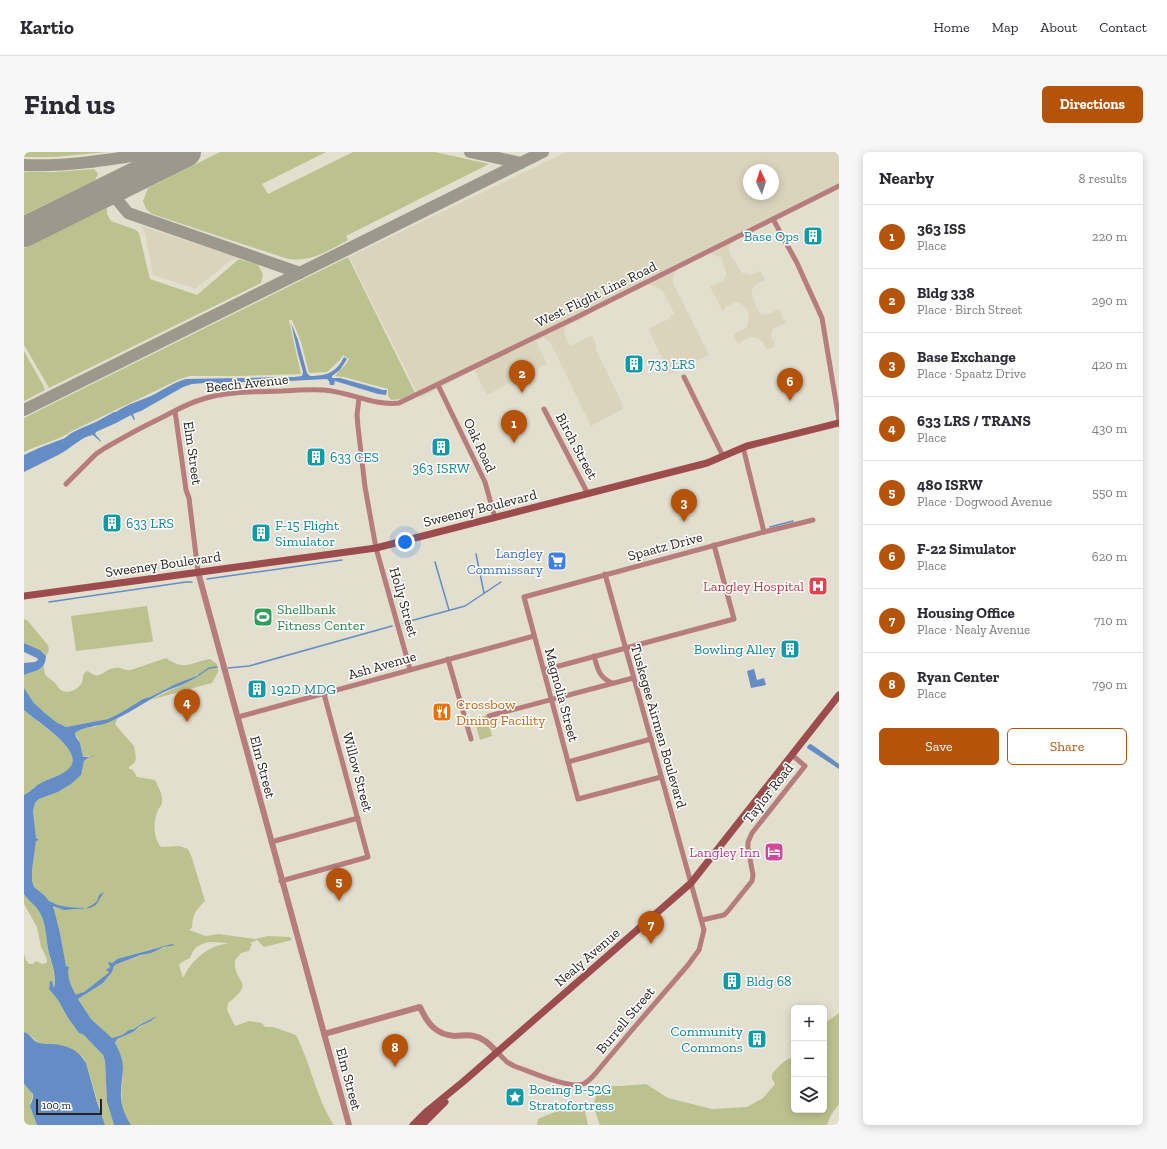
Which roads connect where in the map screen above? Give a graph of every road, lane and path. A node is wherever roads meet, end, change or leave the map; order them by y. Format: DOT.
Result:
graph roads {
  1 [pos="839,186"];
  2 [pos="773,219"];
  3 [pos="684,377"];
  4 [pos="438,385"];
  5 [pos="359,398"];
  6 [pos="544,409"];
  7 [pos="175,411"];
  8 [pos="839,422"];
  9 [pos="743,447"];
  10 [pos="723,456"];
  11 [pos="66,484"];
  12 [pos="588,494"];
  13 [pos="495,518"];
  14 [pos="813,520"];
  15 [pos="764,532"];
  16 [pos="714,545"];
  17 [pos="376,548"];
  18 [pos="198,572"];
  19 [pos="605,574"];
  20 [pos="24,596"];
  21 [pos="524,597"];
  22 [pos="534,636"];
  23 [pos="625,648"];
  24 [pos="594,656"];
  25 [pos="448,659"];
  26 [pos="410,669"];
  27 [pos="544,670"];
  28 [pos="634,678"];
  29 [pos="612,683"];
  30 [pos="324,694"];
  31 [pos="839,695"];
  32 [pos="552,700"];
  33 [pos="489,716"];
  34 [pos="238,717"];
  35 [pos="471,739"];
  36 [pos="651,739"];
  37 [pos="792,755"];
  38 [pos="568,762"];
  39 [pos="661,777"];
  40 [pos="358,818"];
  41 [pos="271,842"];
  42 [pos="282,881"];
  43 [pos="691,883"];
  44 [pos="702,920"];
  45 [pos="324,1034"];
  46 [pos="497,1052"];
  47 [pos="464,1081"];
  48 [pos="349,1125"];
  49 [pos="413,1125"];
  50 [pos="422,1125"];
  1 -- 2 [label="street, West Flight Line Road"];
  2 -- 4 [label="street, West Flight Line Road"];
  2 -- 8 [label="street"];
  3 -- 10 [label="street"];
  4 -- 5 [label="street, West Flight Line Road"];
  4 -- 13 [label="street, Oak Road"];
  5 -- 7 [label="street, Beech Avenue"];
  5 -- 17 [label="street, Holly Street"];
  6 -- 12 [label="street, Birch Street"];
  7 -- 11 [label="street, Beech Avenue"];
  7 -- 18 [label="street, Elm Street"];
  8 -- 9 [label="main road, Sweeney Boulevard"];
  9 -- 10 [label="main road, Sweeney Boulevard"];
  9 -- 15 [label="street"];
  10 -- 12 [label="main road, Sweeney Boulevard"];
  12 -- 13 [label="main road, Sweeney Boulevard"];
  13 -- 17 [label="main road, Sweeney Boulevard"];
  14 -- 15 [label="street, Spaatz Drive"];
  15 -- 16 [label="street, Spaatz Drive"];
  16 -- 19 [label="street, Spaatz Drive"];
  16 -- 23 [label="street"];
  17 -- 18 [label="main road, Sweeney Boulevard"];
  17 -- 26 [label="street, Holly Street"];
  18 -- 20 [label="main road, Sweeney Boulevard"];
  18 -- 34 [label="street, Elm Street"];
  19 -- 21 [label="street, Spaatz Drive"];
  19 -- 23 [label="street, Tuskegee Airmen Boulevard"];
  21 -- 22 [label="street, Magnolia Street"];
  22 -- 25 [label="street, Ash Avenue"];
  22 -- 27 [label="street, Magnolia Street"];
  23 -- 24 [label="street"];
  23 -- 28 [label="street, Tuskegee Airmen Boulevard"];
  24 -- 27 [label="street"];
  24 -- 29 [label="street"];
  25 -- 26 [label="street, Ash Avenue"];
  25 -- 35 [label="street"];
  26 -- 30 [label="street, Ash Avenue"];
  27 -- 32 [label="street, Magnolia Street"];
  28 -- 29 [label="street"];
  28 -- 36 [label="street, Tuskegee Airmen Boulevard"];
  29 -- 32 [label="street"];
  30 -- 34 [label="street, Ash Avenue"];
  30 -- 40 [label="street, Willow Street"];
  31 -- 37 [label="main road, Nealy Avenue"];
  32 -- 33 [label="street"];
  32 -- 38 [label="street, Magnolia Street"];
  34 -- 41 [label="street, Elm Street"];
  36 -- 38 [label="street"];
  36 -- 39 [label="street, Tuskegee Airmen Boulevard"];
  37 -- 43 [label="main road, Nealy Avenue"];
  37 -- 44 [label="street, Taylor Road"];
  38 -- 39 [label="street, Magnolia Street"];
  39 -- 43 [label="street, Tuskegee Airmen Boulevard"];
  40 -- 41 [label="street"];
  40 -- 42 [label="street, Willow Street"];
  41 -- 42 [label="street, Elm Street"];
  42 -- 45 [label="street, Elm Street"];
  43 -- 44 [label="street, Burrell Street"];
  43 -- 46 [label="main road, Nealy Avenue"];
  44 -- 46 [label="street, Burrell Street"];
  45 -- 46 [label="street"];
  45 -- 48 [label="street, Elm Street"];
  46 -- 47 [label="main road, Nealy Avenue"];
  47 -- 49 [label="main road"];
  47 -- 50 [label="main road"];
}
